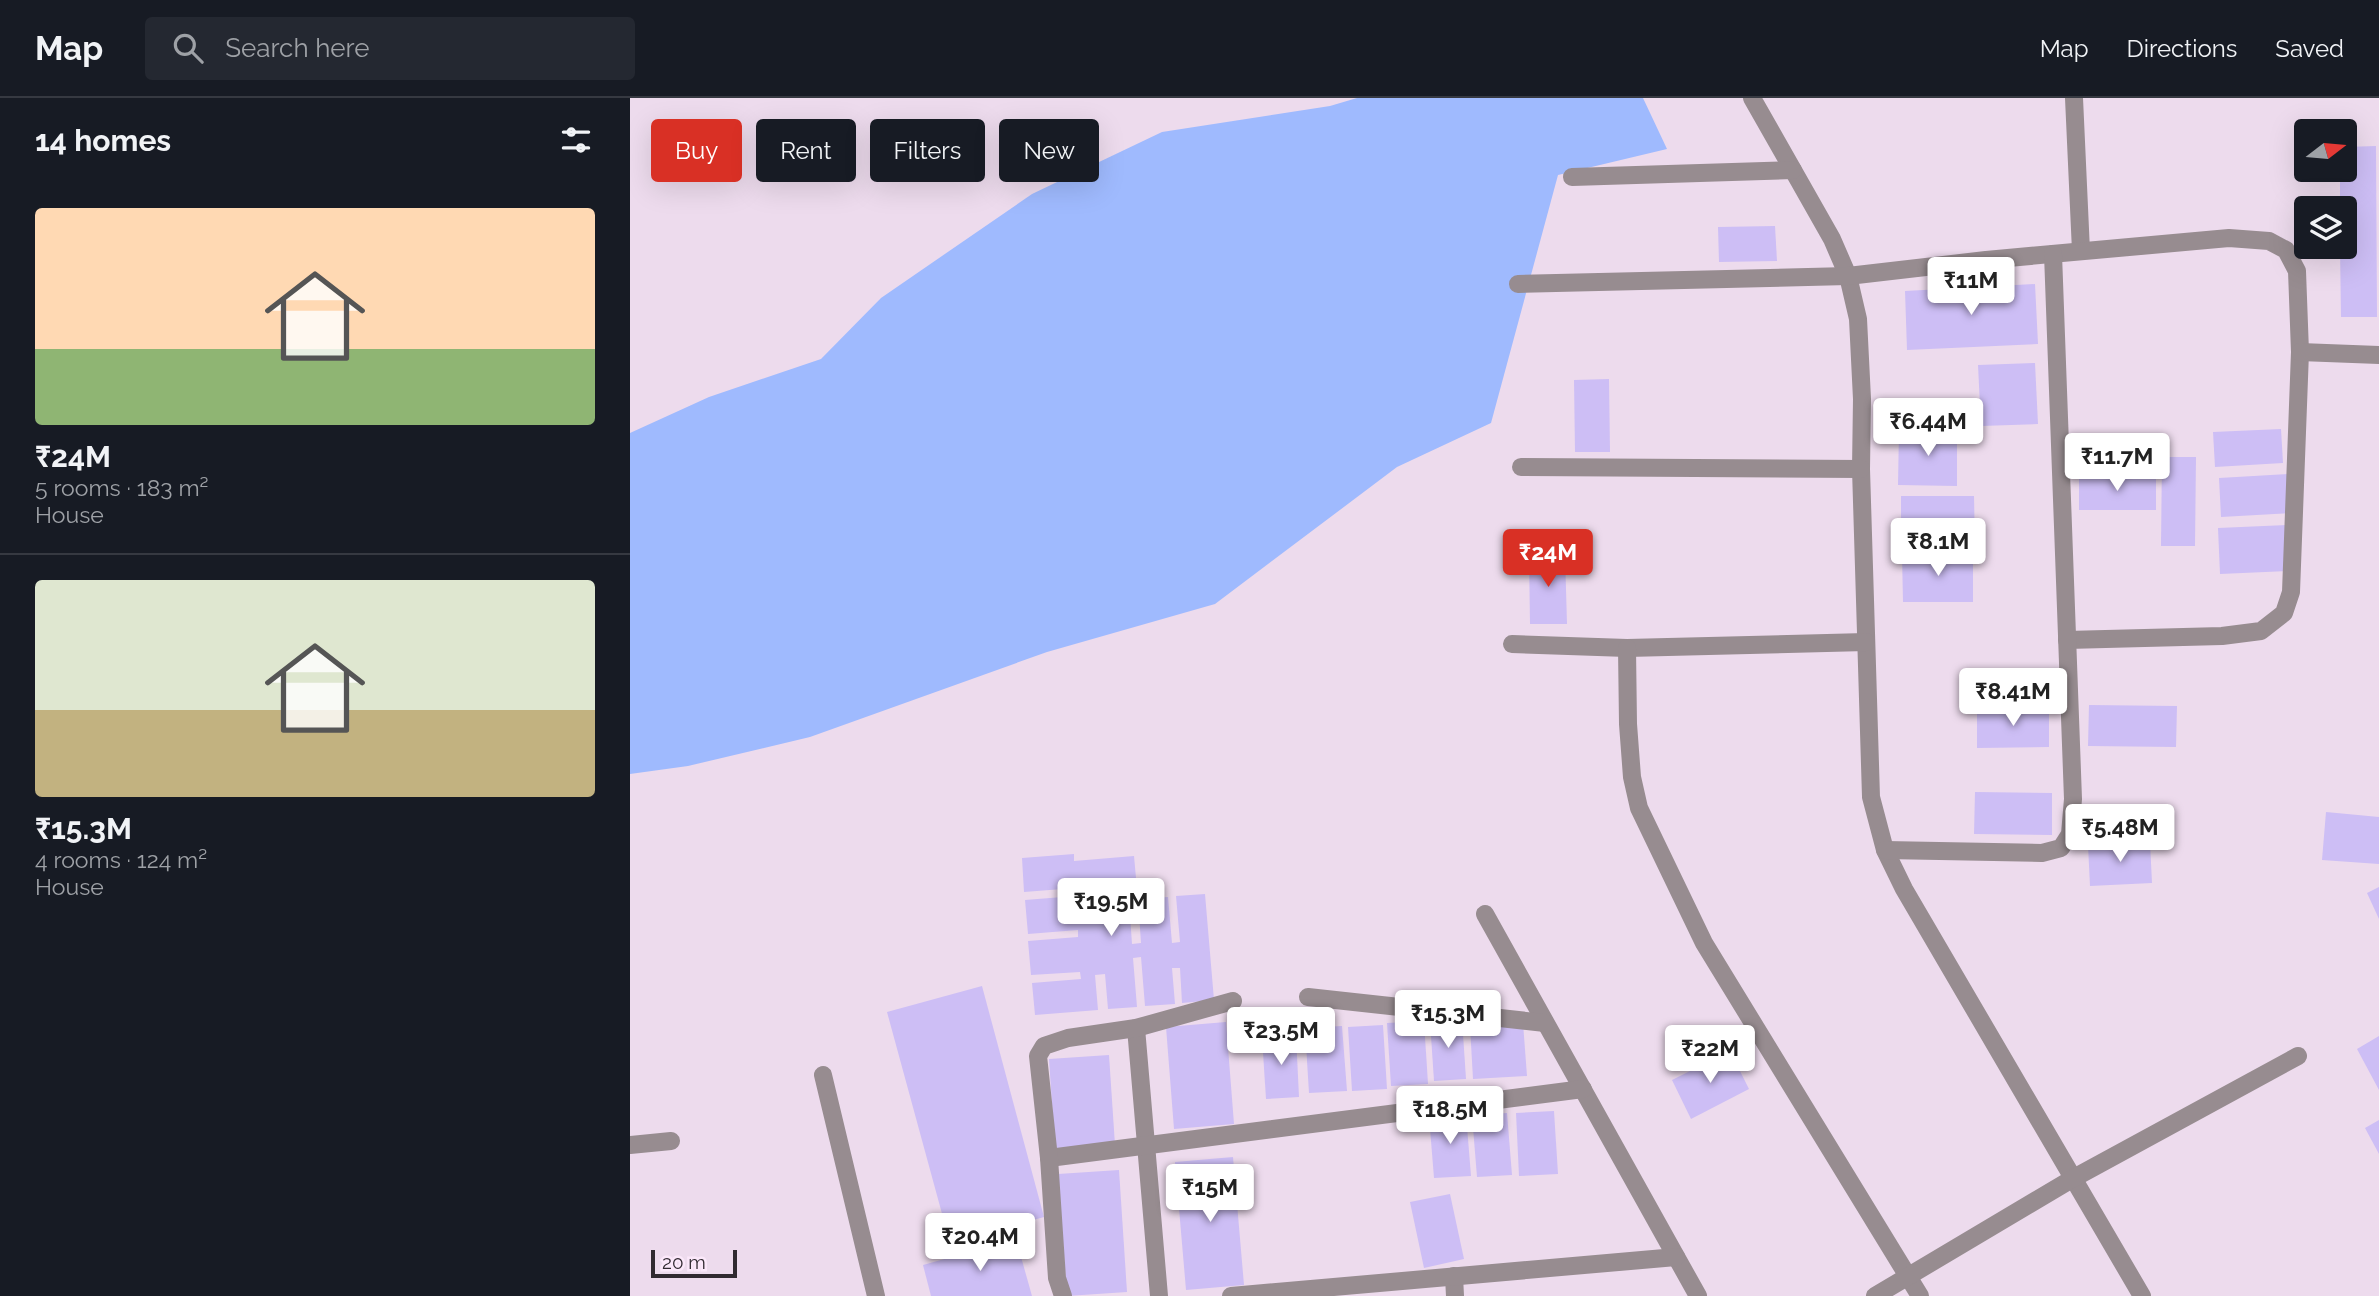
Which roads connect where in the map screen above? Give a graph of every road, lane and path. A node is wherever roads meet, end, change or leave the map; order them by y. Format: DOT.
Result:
graph roads {
  1 [pos="1752,98"];
  2 [pos="2074,98"];
  3 [pos="1793,170"];
  4 [pos="1572,177"];
  5 [pos="2081,251"];
  6 [pos="2053,254"];
  7 [pos="1848,276"];
  8 [pos="1518,284"];
  9 [pos="2300,352"];
  10 [pos="2379,355"];
  11 [pos="1521,467"];
  12 [pos="1861,469"];
  13 [pos="2067,640"];
  14 [pos="1866,642"];
  15 [pos="1512,644"];
  16 [pos="1627,648"];
  17 [pos="1885,850"];
  18 [pos="1485,914"];
  19 [pos="1308,997"];
  20 [pos="1233,1001"];
  21 [pos="1545,1023"];
  22 [pos="1136,1028"];
  23 [pos="2298,1056"];
  24 [pos="823,1075"];
  25 [pos="1583,1089"];
  26 [pos="671,1141"];
  27 [pos="630,1145"];
  28 [pos="1145,1147"];
  29 [pos="1049,1158"];
  30 [pos="2073,1178"];
  31 [pos="1676,1257"];
  32 [pos="1454,1276"];
  33 [pos="1908,1277"];
  34 [pos="1343,1291"];
  35 [pos="876,1296"];
  36 [pos="1063,1296"];
  37 [pos="1159,1296"];
  38 [pos="1231,1296"];
  39 [pos="1455,1296"];
  40 [pos="1698,1296"];
  41 [pos="1875,1296"];
  42 [pos="1920,1296"];
  43 [pos="2142,1296"];
  1 -- 3 [label="street"];
  2 -- 5 [label="street"];
  3 -- 4 [label="street"];
  3 -- 7 [label="street"];
  5 -- 6 [label="street"];
  5 -- 9 [label="street"];
  6 -- 7 [label="street"];
  6 -- 13 [label="street"];
  7 -- 8 [label="street"];
  7 -- 12 [label="street"];
  9 -- 10 [label="street"];
  9 -- 13 [label="street"];
  11 -- 12 [label="street"];
  12 -- 14 [label="street"];
  13 -- 17 [label="street"];
  14 -- 16 [label="street"];
  14 -- 17 [label="street"];
  15 -- 16 [label="street"];
  16 -- 33 [label="street"];
  17 -- 30 [label="street"];
  18 -- 21 [label="street"];
  19 -- 21 [label="street"];
  20 -- 22 [label="street"];
  21 -- 25 [label="street"];
  22 -- 28 [label="street"];
  22 -- 29 [label="street"];
  23 -- 30 [label="street"];
  24 -- 35 [label="street"];
  25 -- 28 [label="street"];
  25 -- 31 [label="street"];
  26 -- 27 [label="street"];
  28 -- 29 [label="street"];
  28 -- 37 [label="street"];
  29 -- 36 [label="street"];
  30 -- 33 [label="street"];
  30 -- 43 [label="street"];
  31 -- 32 [label="street"];
  31 -- 40 [label="street"];
  32 -- 34 [label="street"];
  32 -- 39 [label="street"];
  33 -- 41 [label="street"];
  33 -- 42 [label="street"];
  34 -- 38 [label="street"];
}
